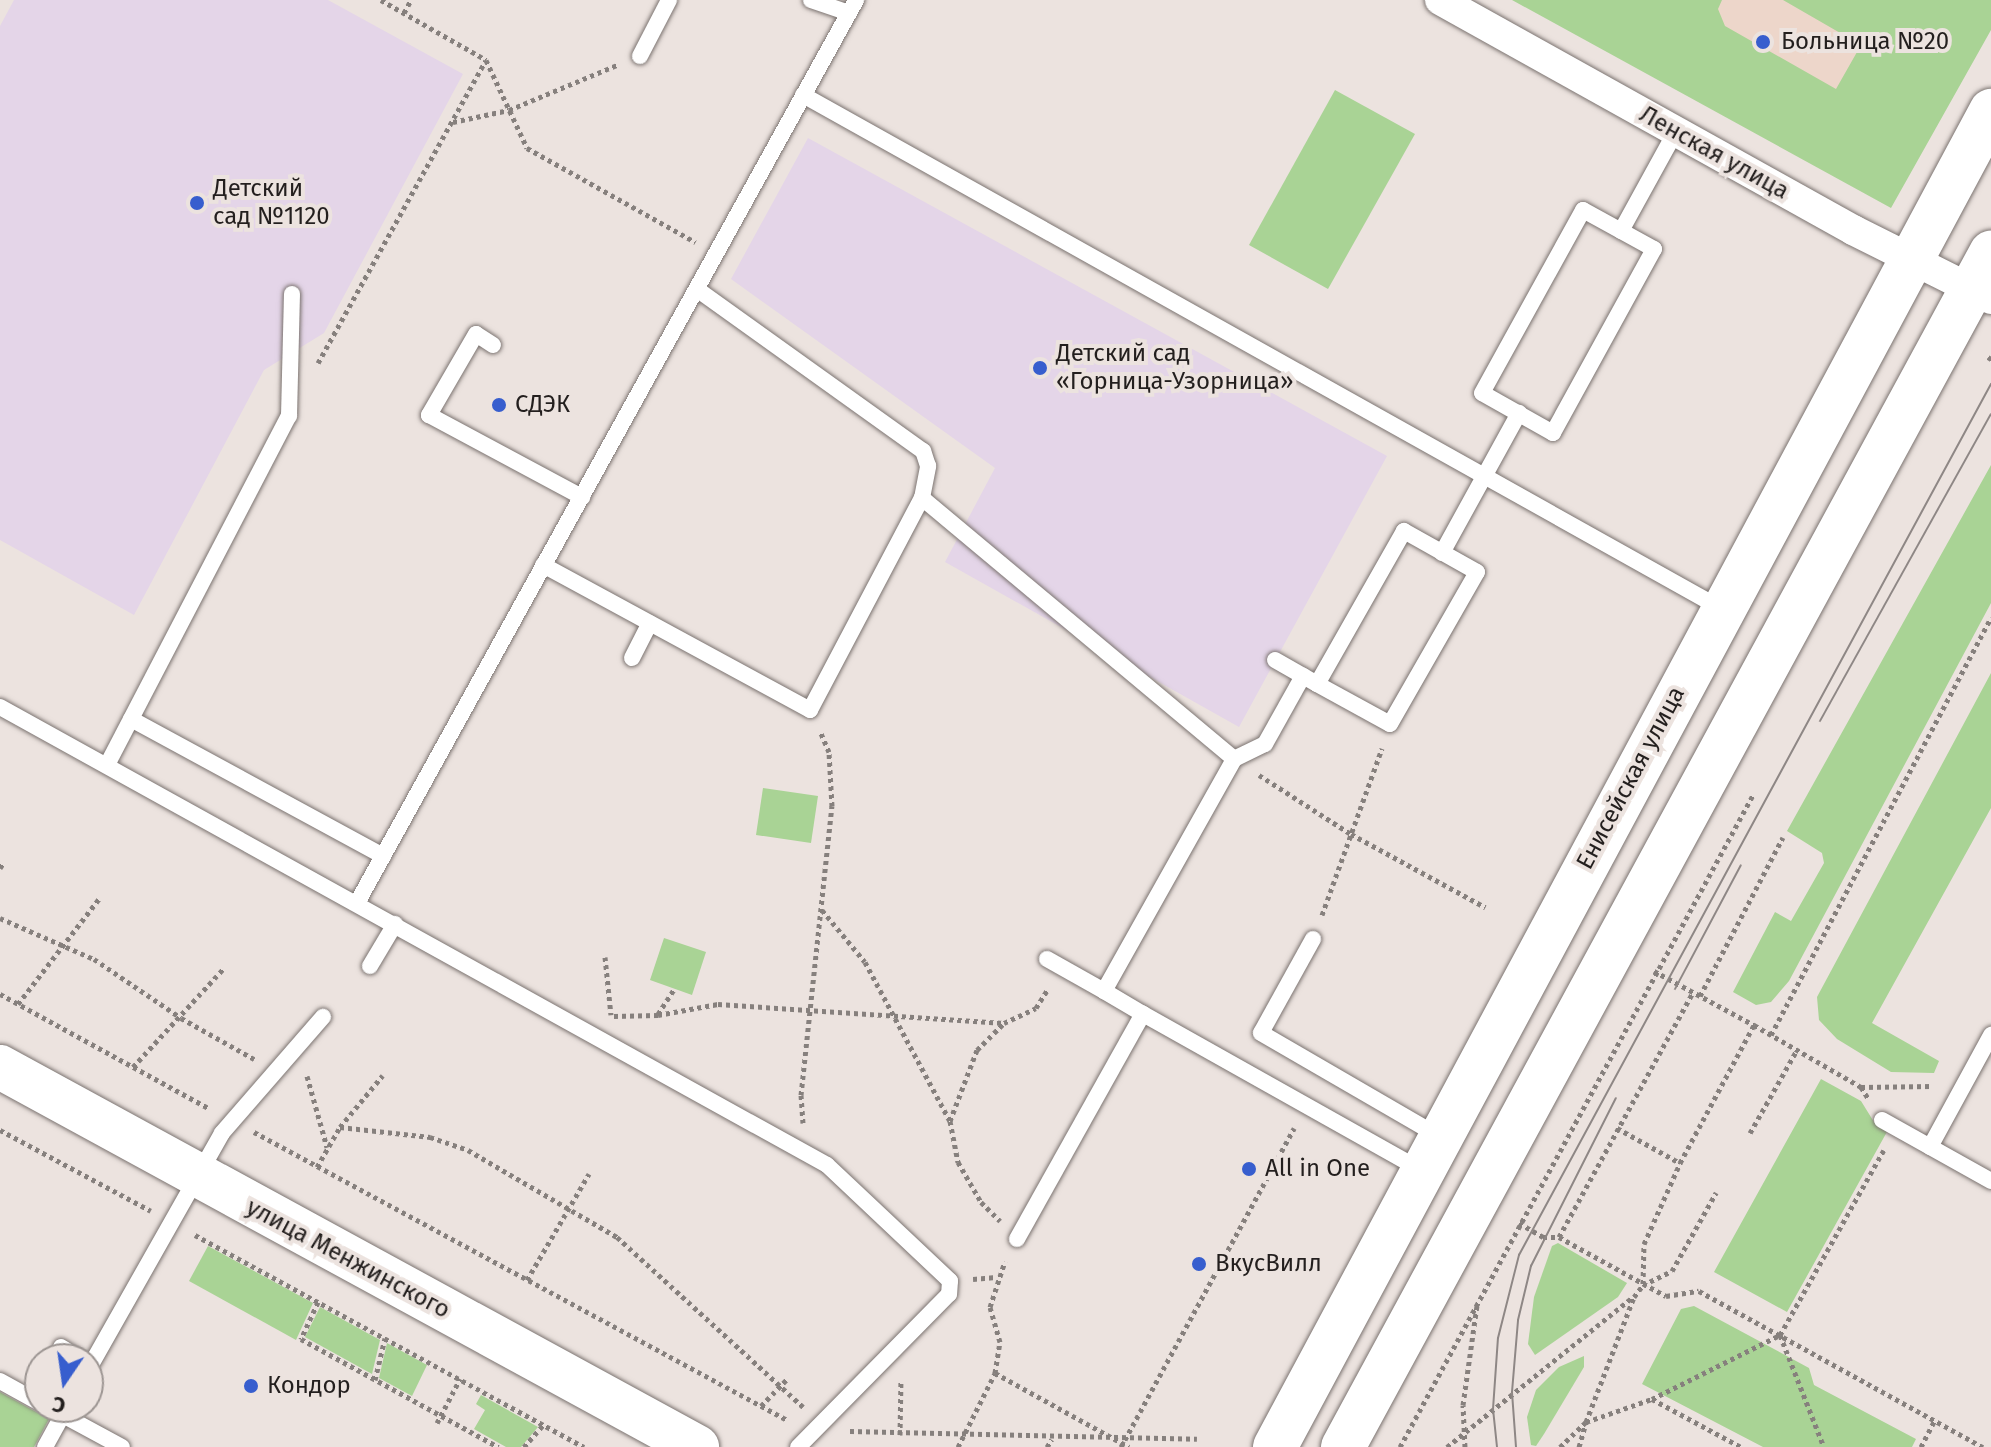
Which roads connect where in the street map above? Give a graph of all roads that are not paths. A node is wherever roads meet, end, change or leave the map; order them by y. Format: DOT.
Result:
graph roads {
  1 [pos="669,0"];
  2 [pos="811,0"];
  3 [pos="1440,0"];
  4 [pos="852,6"];
  5 [pos="640,56"];
  6 [pos="803,95"];
  7 [pos="1991,111"];
  8 [pos="1676,131"];
  9 [pos="1621,231"];
  10 [pos="1909,257"];
  11 [pos="1984,281"];
  12 [pos="697,289"];
  13 [pos="292,294"];
  14 [pos="493,345"];
  15 [pos="1519,413"];
  16 [pos="1484,476"];
  17 [pos="582,497"];
  18 [pos="922,498"];
  19 [pos="1442,553"];
  20 [pos="543,565"];
  21 [pos="1722,609"];
  22 [pos="650,623"];
  23 [pos="632,658"];
  24 [pos="1275,660"];
  25 [pos="1310,680"];
  26 [pos="0,707"];
  27 [pos="131,719"];
  28 [pos="1234,759"];
  29 [pos="107,765"];
  30 [pos="383,856"];
  31 [pos="357,903"];
  32 [pos="395,924"];
  33 [pos="1313,939"];
  34 [pos="1047,959"];
  35 [pos="370,966"];
  36 [pos="1104,991"];
  37 [pos="1143,1014"];
  38 [pos="323,1017"];
  39 [pos="1991,1035"];
  40 [pos="0,1067"];
  41 [pos="1889,1124"];
  42 [pos="1930,1147"];
  43 [pos="1431,1154"];
  44 [pos="197,1177"];
  45 [pos="1991,1181"];
  46 [pos="1017,1239"];
  47 [pos="100,1343"];
  48 [pos="0,1381"];
  49 [pos="24,1394"];
  50 [pos="54,1423"];
  51 [pos="81,1423"];
  52 [pos="45,1447"];
  53 [pos="122,1447"];
  54 [pos="697,1447"];
  55 [pos="798,1447"];
  56 [pos="1275,1447"];
  57 [pos="1343,1447"];
  1 -- 5 [label="lane"];
  2 -- 4 [label="lane"];
  3 -- 8 [label="street, Ленская улица"];
  4 -- 6 [label="lane"];
  6 -- 12 [label="lane"];
  6 -- 16 [label="lane"];
  7 -- 10 [label="main road, Енисейская улица"];
  8 -- 9 [label="lane"];
  8 -- 10 [label="street, Ленская улица"];
  9 -- 15 [label="lane"];
  9 -- 15 [label="lane"];
  10 -- 11 [label="street, Ленская улица"];
  10 -- 21 [label="main road, Енисейская улица"];
  11 -- 57 [label="main road"];
  12 -- 17 [label="lane"];
  12 -- 18 [label="lane"];
  13 -- 27 [label="lane"];
  14 -- 17 [label="lane"];
  15 -- 16 [label="lane"];
  16 -- 19 [label="lane"];
  16 -- 21 [label="lane"];
  17 -- 20 [label="lane"];
  18 -- 22 [label="lane"];
  18 -- 28 [label="lane"];
  19 -- 25 [label="lane"];
  19 -- 25 [label="lane"];
  20 -- 22 [label="lane"];
  20 -- 30 [label="lane"];
  21 -- 43 [label="main road, Енисейская улица"];
  22 -- 23 [label="lane"];
  24 -- 25 [label="lane"];
  25 -- 28 [label="lane"];
  26 -- 29 [label="lane"];
  27 -- 29 [label="lane"];
  27 -- 30 [label="lane"];
  28 -- 36 [label="lane"];
  29 -- 31 [label="lane"];
  30 -- 31 [label="lane"];
  31 -- 32 [label="lane"];
  32 -- 35 [label="lane"];
  32 -- 55 [label="lane"];
  33 -- 43 [label="lane"];
  34 -- 36 [label="lane"];
  36 -- 37 [label="lane"];
  37 -- 43 [label="lane"];
  37 -- 46 [label="lane"];
  38 -- 44 [label="lane"];
  39 -- 42 [label="lane"];
  40 -- 44 [label="main road, улица Менжинского"];
  41 -- 42 [label="lane"];
  42 -- 45 [label="lane"];
  43 -- 56 [label="main road, Енисейская улица"];
  44 -- 47 [label="lane"];
  44 -- 54 [label="main road, улица Менжинского"];
  48 -- 49 [label="lane"];
  50 -- 52 [label="lane"];
  51 -- 53 [label="lane"];
}
